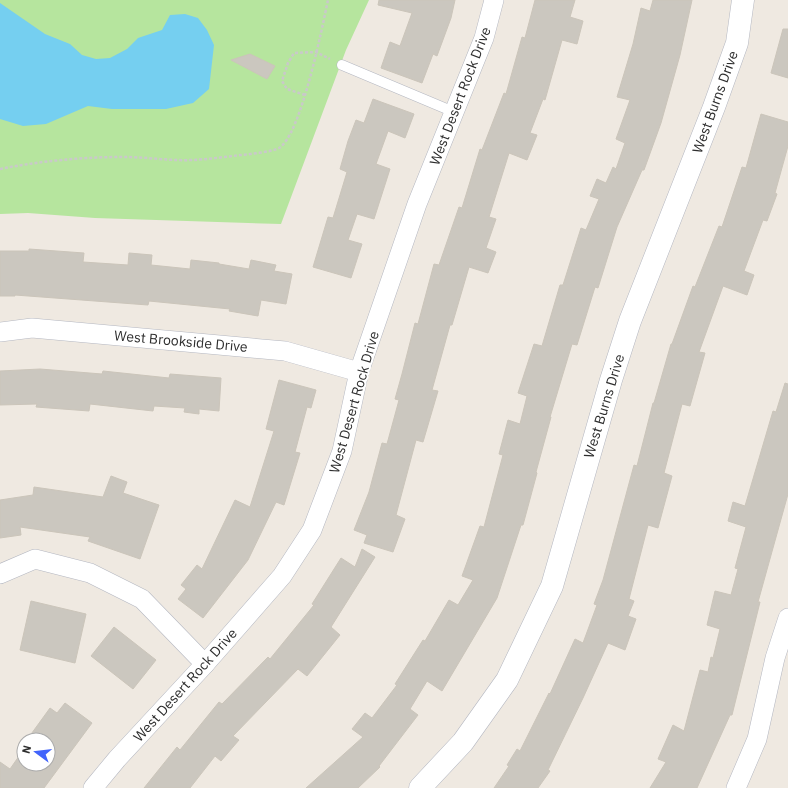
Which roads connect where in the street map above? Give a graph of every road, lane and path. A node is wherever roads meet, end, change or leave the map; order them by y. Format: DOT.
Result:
graph roads {
  1 [pos="328,0"];
  2 [pos="494,0"];
  3 [pos="743,0"];
  4 [pos="316,52"];
  5 [pos="342,65"];
  6 [pos="305,95"];
  7 [pos="454,112"];
  8 [pos="0,169"];
  9 [pos="0,332"];
  10 [pos="359,372"];
  11 [pos="0,574"];
  12 [pos="788,618"];
  13 [pos="205,664"];
  14 [pos="94,788"];
  15 [pos="420,788"];
  16 [pos="736,788"];
  1 -- 4 [label="path"];
  2 -- 7 [label="street, West Desert Rock Drive"];
  3 -- 15 [label="street, West Burns Drive"];
  4 -- 5 [label="path"];
  4 -- 6 [label="path"];
  4 -- 6 [label="path"];
  5 -- 7 [label="lane"];
  6 -- 8 [label="path"];
  7 -- 10 [label="street, West Desert Rock Drive"];
  9 -- 10 [label="street, West Brookside Drive"];
  10 -- 13 [label="street, West Desert Rock Drive"];
  11 -- 13 [label="street"];
  12 -- 16 [label="street"];
  13 -- 14 [label="street, West Desert Rock Drive"];
}
